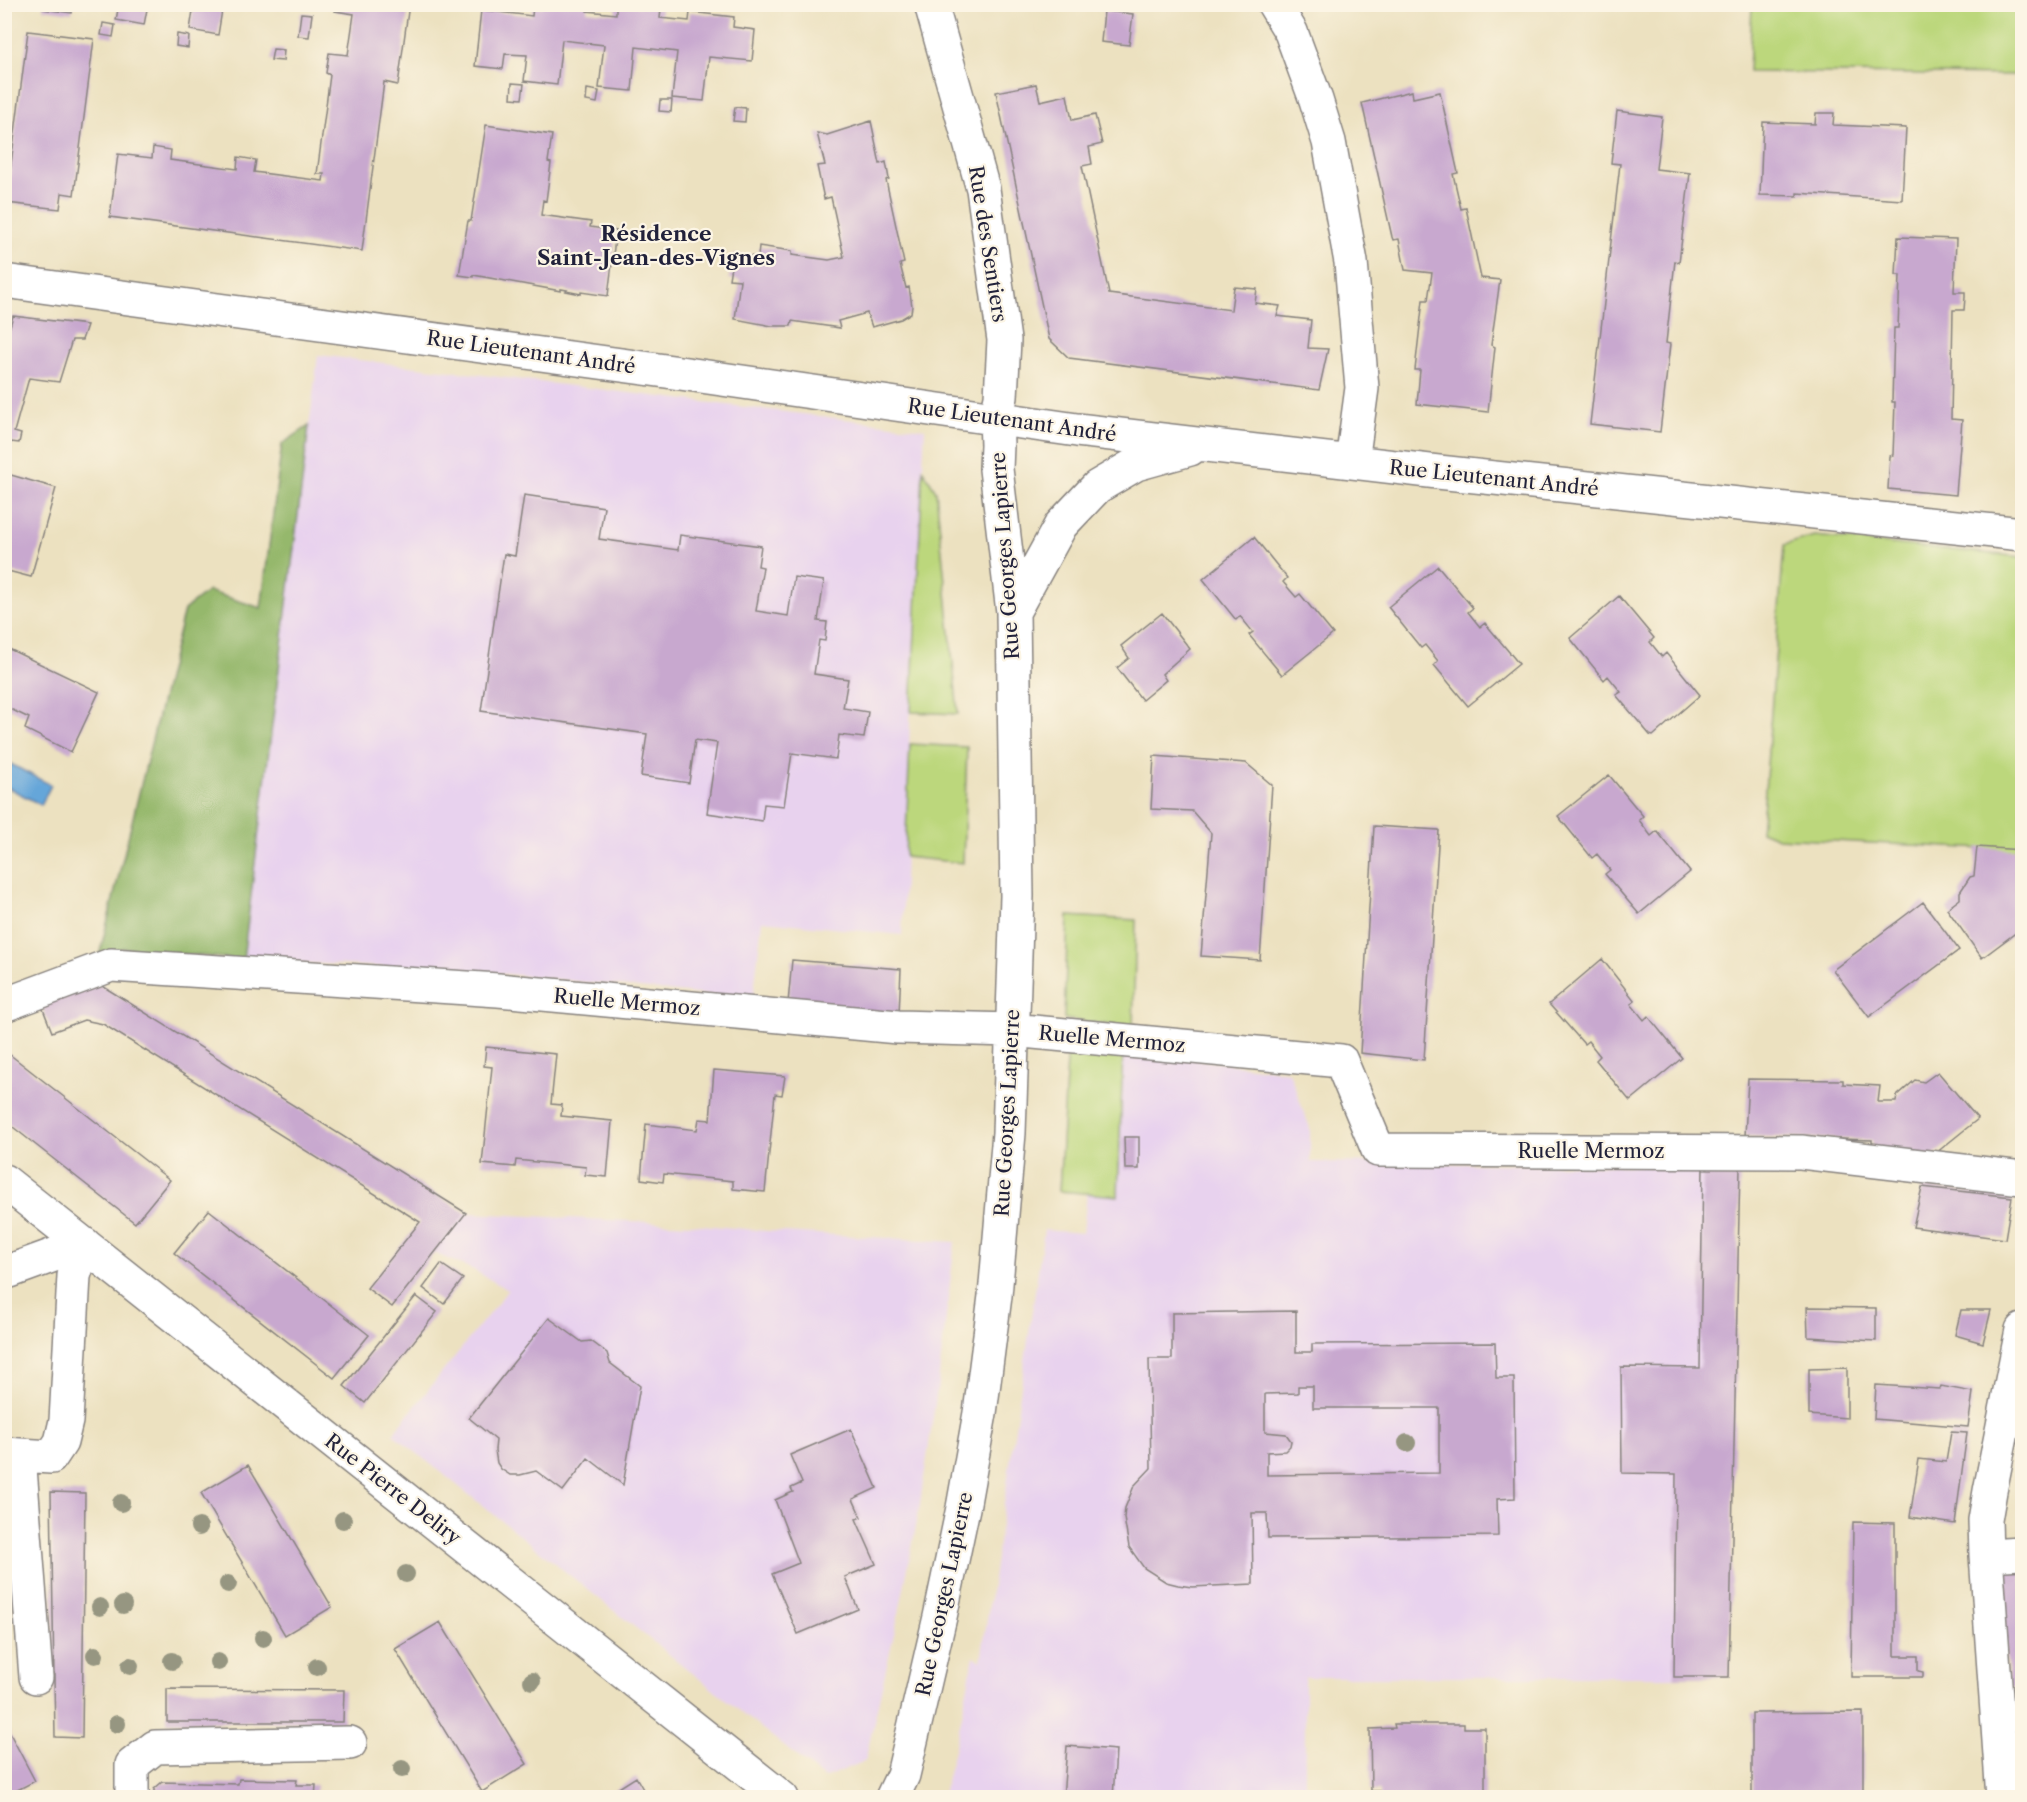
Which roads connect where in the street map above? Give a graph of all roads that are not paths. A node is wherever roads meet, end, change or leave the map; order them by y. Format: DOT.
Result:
graph roads {
  1 [pos="930,4"];
  2 [pos="1274,4"];
  3 [pos="4,281"];
  4 [pos="996,418"];
  5 [pos="1205,445"];
  6 [pos="1352,462"];
  7 [pos="2022,534"];
  8 [pos="1013,612"];
  9 [pos="4,1005"];
  10 [pos="1012,1030"];
  11 [pos="2022,1178"];
  12 [pos="4,1181"];
  13 [pos="84,1244"];
  14 [pos="4,1271"];
  15 [pos="2022,1330"];
  16 [pos="12,1454"];
  17 [pos="2022,1553"];
  18 [pos="1986,1555"];
  19 [pos="36,1677"];
  20 [pos="350,1743"];
  21 [pos="132,1797"];
  22 [pos="782,1797"];
  23 [pos="892,1797"];
  24 [pos="2003,1797"];
  1 -- 4 [label="street, Rue des Sentiers"];
  2 -- 6 [label="street"];
  3 -- 4 [label="street, Rue Lieutenant André"];
  4 -- 5 [label="street, Rue Lieutenant André"];
  4 -- 8 [label="street, Rue Georges Lapierre"];
  5 -- 6 [label="street, Rue Lieutenant André"];
  5 -- 8 [label="street"];
  6 -- 7 [label="street, Rue Lieutenant André"];
  8 -- 10 [label="street, Rue Georges Lapierre"];
  9 -- 10 [label="street, Ruelle Mermoz"];
  10 -- 11 [label="street, Ruelle Mermoz"];
  10 -- 23 [label="street, Rue Georges Lapierre"];
  12 -- 13 [label="street, Rue Pierre Deliry"];
  13 -- 14 [label="street"];
  13 -- 16 [label="street"];
  13 -- 22 [label="street, Rue Pierre Deliry"];
  15 -- 18 [label="street"];
  16 -- 19 [label="street"];
  17 -- 18 [label="street"];
  18 -- 24 [label="street"];
  20 -- 21 [label="street"];
}
